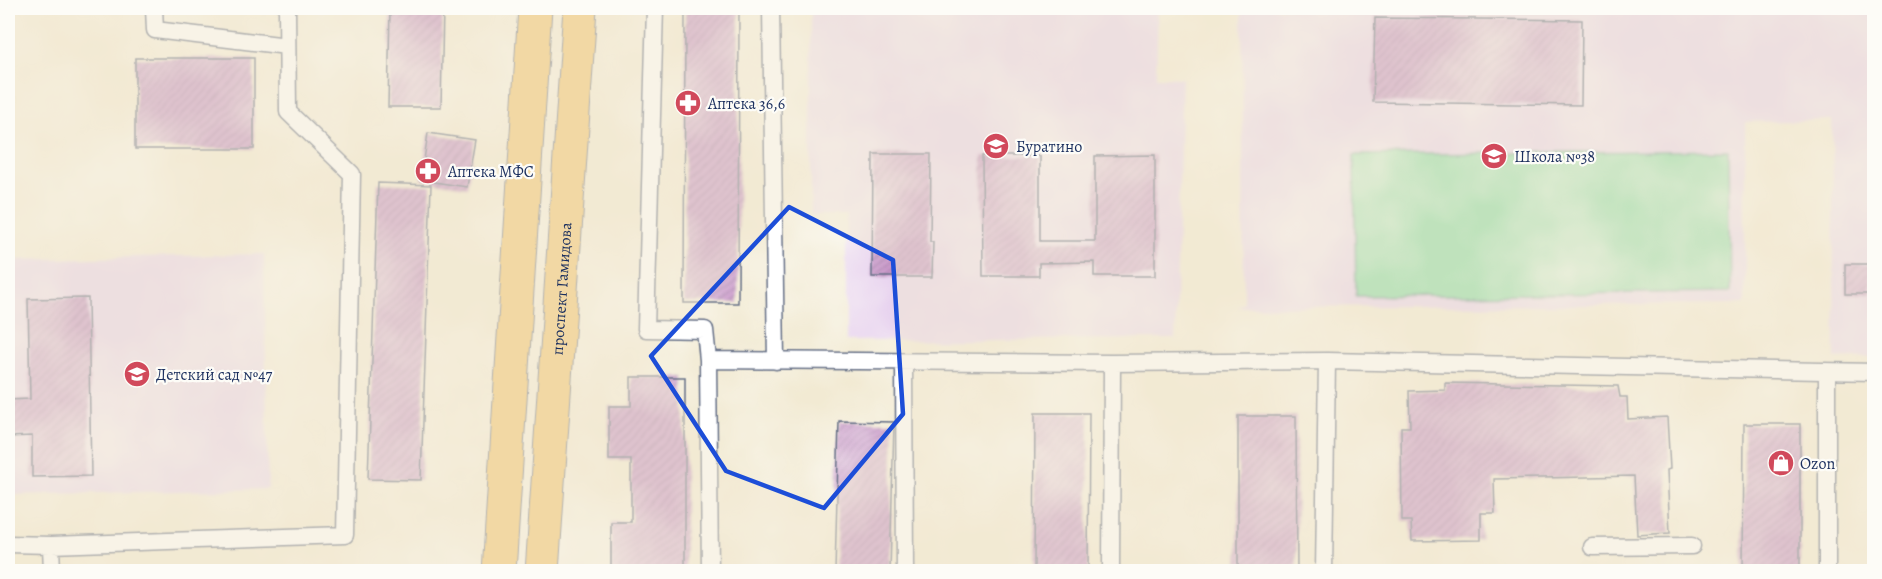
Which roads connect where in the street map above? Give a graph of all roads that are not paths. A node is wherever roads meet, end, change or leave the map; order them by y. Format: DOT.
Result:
graph roads {
  1 [pos="154,8"];
  2 [pos="287,8"];
  3 [pos="535,8"];
  4 [pos="580,8"];
  5 [pos="655,8"];
  6 [pos="771,8"];
  7 [pos="287,46"];
  8 [pos="708,360"];
  9 [pos="776,361"];
  10 [pos="1326,361"];
  11 [pos="904,362"];
  12 [pos="1112,363"];
  13 [pos="1827,372"];
  14 [pos="1875,372"];
  15 [pos="8,544"];
  16 [pos="51,544"];
  17 [pos="1692,546"];
  18 [pos="1593,547"];
  19 [pos="52,572"];
  20 [pos="499,572"];
  21 [pos="543,572"];
  22 [pos="710,572"];
  23 [pos="905,572"];
  24 [pos="1112,572"];
  25 [pos="1324,572"];
  26 [pos="1827,572"];
  1 -- 7 [label="lane"];
  2 -- 7 [label="lane"];
  3 -- 20 [label="main road"];
  4 -- 21 [label="main road, проспект Гамидова"];
  5 -- 8 [label="lane"];
  6 -- 9 [label="lane"];
  7 -- 16 [label="lane"];
  8 -- 9 [label="lane"];
  8 -- 22 [label="lane"];
  9 -- 11 [label="lane"];
  10 -- 12 [label="lane"];
  10 -- 13 [label="lane"];
  10 -- 25 [label="lane"];
  11 -- 12 [label="lane"];
  11 -- 23 [label="lane"];
  12 -- 24 [label="lane"];
  13 -- 14 [label="lane"];
  13 -- 26 [label="lane"];
  15 -- 16 [label="lane"];
  16 -- 19 [label="lane"];
  17 -- 18 [label="lane"];
}
